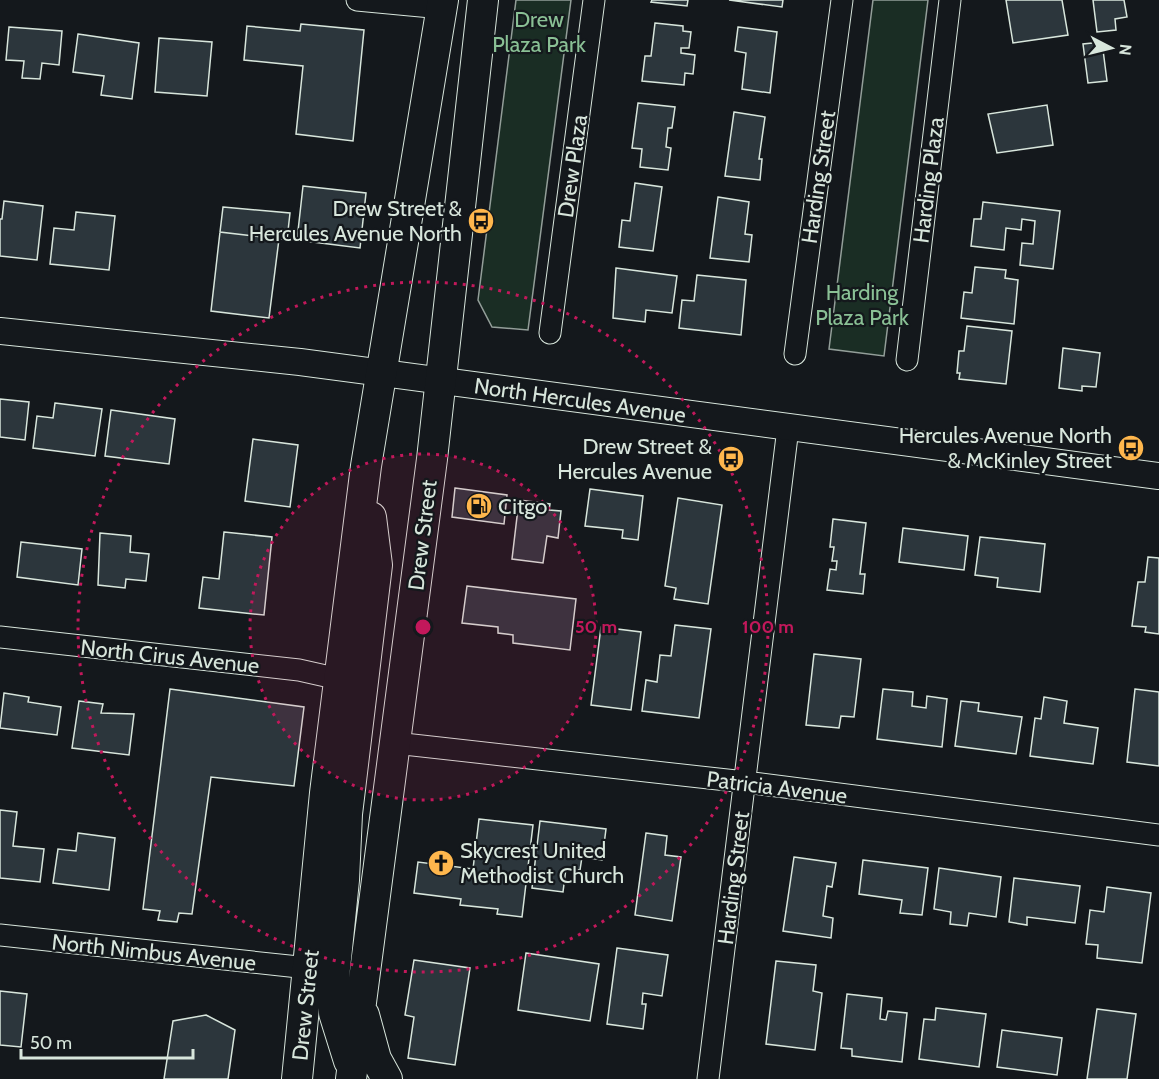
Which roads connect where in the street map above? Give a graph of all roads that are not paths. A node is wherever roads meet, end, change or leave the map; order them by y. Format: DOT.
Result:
graph roads {
  1 [pos="357,0"];
  2 [pos="483,0"];
  3 [pos="594,0"];
  4 [pos="842,0"];
  5 [pos="950,0"];
  6 [pos="442,4"];
  7 [pos="0,331"];
  8 [pos="550,333"];
  9 [pos="795,354"];
  10 [pos="907,360"];
  11 [pos="381,373"];
  12 [pos="441,381"];
  13 [pos="788,428"];
  14 [pos="1159,476"];
  15 [pos="0,637"];
  16 [pos="350,687"];
  17 [pos="395,743"];
  18 [pos="745,783"];
  19 [pos="1159,835"];
  20 [pos="377,879"];
  21 [pos="0,935"];
  22 [pos="308,968"];
  23 [pos="361,1003"];
  24 [pos="353,1076"];
  25 [pos="297,1079"];
  26 [pos="387,1079"];
  27 [pos="708,1079"];
  1 -- 6 [label="street"];
  2 -- 12 [label="main road, Drew Street"];
  3 -- 8 [label="street, Drew Plaza"];
  4 -- 9 [label="street, Harding Street"];
  5 -- 10 [label="street, Harding Plaza"];
  6 -- 11 [label="main road, Drew Street"];
  7 -- 11 [label="street, North Hercules Avenue"];
  11 -- 12 [label="street, North Hercules Avenue"];
  11 -- 16 [label="main road, Drew Street"];
  12 -- 13 [label="street, North Hercules Avenue"];
  12 -- 17 [label="main road, Drew Street"];
  13 -- 14 [label="street, North Hercules Avenue"];
  13 -- 18 [label="street, Harding Street"];
  15 -- 16 [label="street, North Cirus Avenue"];
  16 -- 20 [label="main road"];
  16 -- 22 [label="main road, Drew Street"];
  16 -- 24 [label="main road, Drew Street"];
  17 -- 18 [label="street, Patricia Avenue"];
  17 -- 20 [label="main road, Drew Street"];
  18 -- 19 [label="street, Patricia Avenue"];
  18 -- 27 [label="street, Harding Street"];
  20 -- 23 [label="main road, Drew Street"];
  21 -- 22 [label="street, North Nimbus Avenue"];
  22 -- 25 [label="main road, Drew Street"];
  23 -- 24 [label="main road, Drew Street"];
  23 -- 26 [label="main road"];
}
